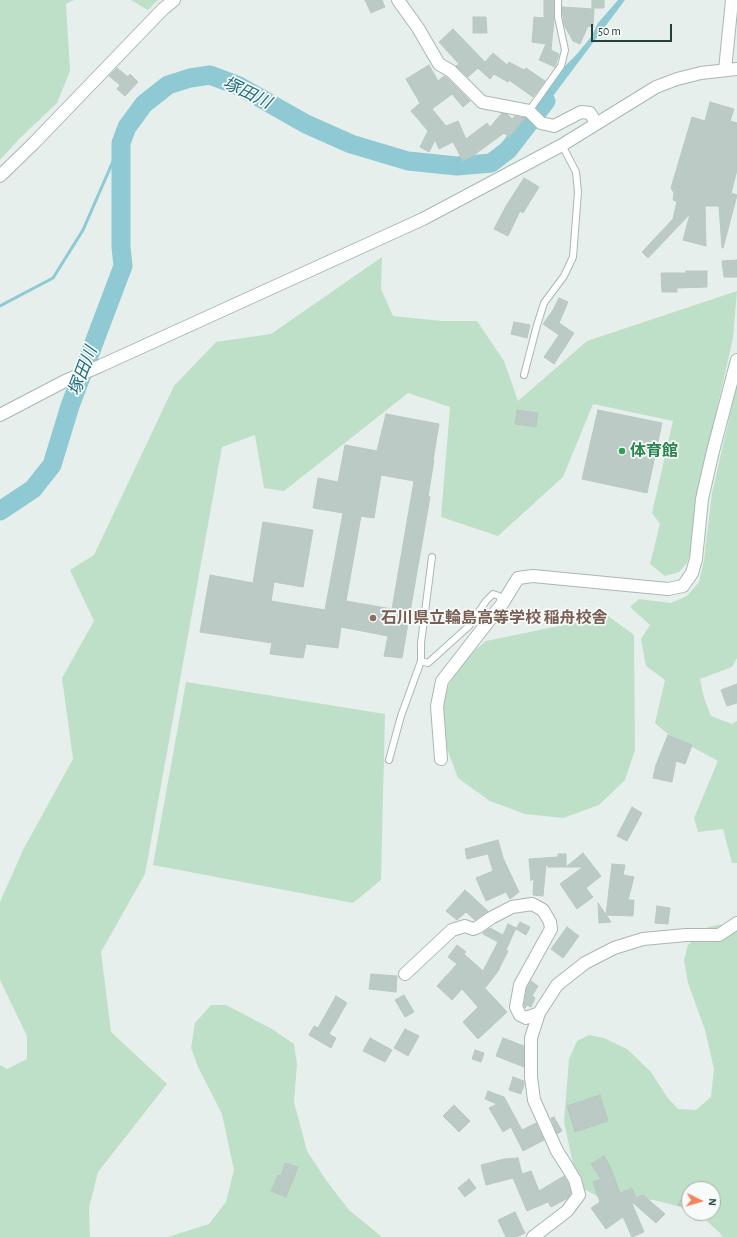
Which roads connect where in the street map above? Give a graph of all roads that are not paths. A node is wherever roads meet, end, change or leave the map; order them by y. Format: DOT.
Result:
graph roads {
  1 [pos="174,0"];
  2 [pos="398,0"];
  3 [pos="558,0"];
  4 [pos="732,0"];
  5 [pos="737,69"];
  6 [pos="725,70"];
  7 [pos="530,112"];
  8 [pos="596,123"];
  9 [pos="562,145"];
  10 [pos="0,176"];
  11 [pos="737,360"];
  12 [pos="524,375"];
  13 [pos="0,415"];
  14 [pos="432,557"];
  15 [pos="502,604"];
  16 [pos="421,661"];
  17 [pos="442,759"];
  18 [pos="389,760"];
  19 [pos="737,923"];
  20 [pos="405,974"];
  21 [pos="539,1013"];
  22 [pos="532,1237"];
  1 -- 10 [label="street"];
  2 -- 7 [label="street"];
  3 -- 7 [label="lane"];
  4 -- 6 [label="street"];
  5 -- 6 [label="street"];
  6 -- 8 [label="street"];
  7 -- 8 [label="street"];
  8 -- 9 [label="street"];
  9 -- 12 [label="lane"];
  9 -- 13 [label="street"];
  11 -- 15 [label="street"];
  14 -- 16 [label="lane"];
  15 -- 16 [label="lane"];
  15 -- 17 [label="street"];
  16 -- 18 [label="lane"];
  19 -- 21 [label="street"];
  20 -- 21 [label="street"];
  21 -- 22 [label="street"];
}
